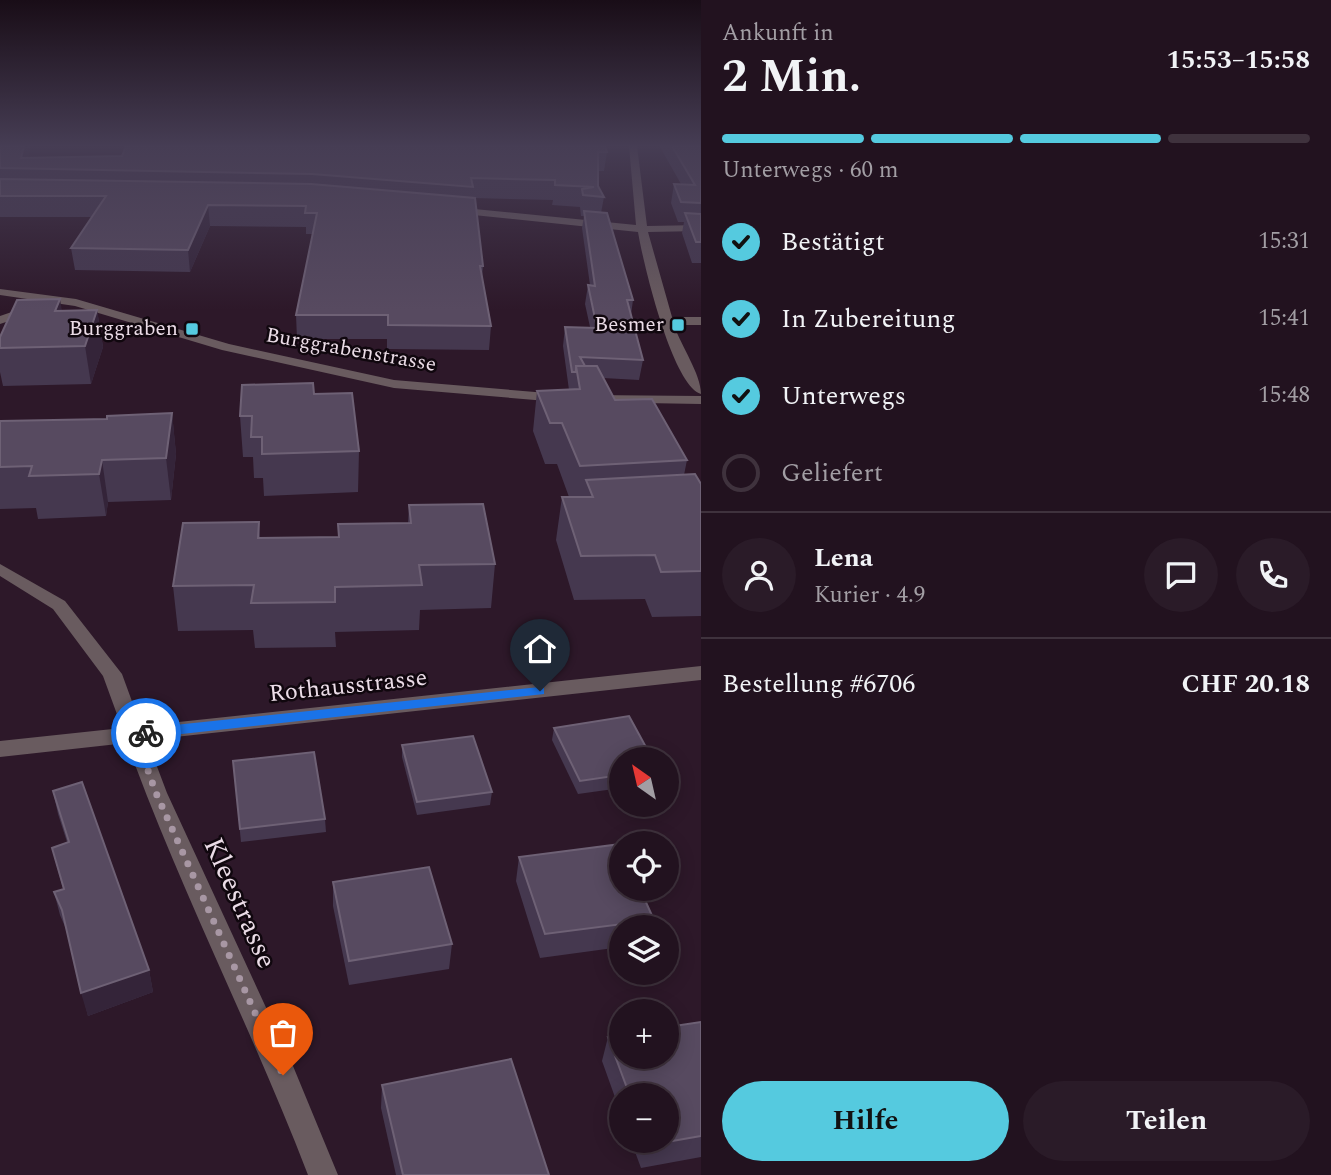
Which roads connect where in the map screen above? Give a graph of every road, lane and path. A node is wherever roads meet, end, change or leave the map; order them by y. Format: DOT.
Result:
graph roads {
  1 [pos="639,201"];
  2 [pos="445,209"];
  3 [pos="641,229"];
  4 [pos="701,229"];
  5 [pos="0,292"];
  6 [pos="58,299"];
  7 [pos="0,320"];
  8 [pos="666,321"];
  9 [pos="701,321"];
  10 [pos="701,390"];
  11 [pos="701,400"];
  12 [pos="0,569"];
  13 [pos="701,673"];
  14 [pos="135,734"];
  15 [pos="0,749"];
  16 [pos="323,1175"];
  1 -- 3 [label="street"];
  2 -- 3 [label="street"];
  3 -- 4 [label="street"];
  3 -- 8 [label="street"];
  5 -- 6 [label="street, Burggrabenstrasse"];
  6 -- 7 [label="street"];
  6 -- 11 [label="street, Burggrabenstrasse"];
  8 -- 9 [label="street"];
  8 -- 10 [label="street"];
  12 -- 14 [label="street, Kleestrasse"];
  13 -- 14 [label="street, Rothausstrasse"];
  14 -- 15 [label="street, Rothausstrasse"];
  14 -- 16 [label="street, Kleestrasse"];
}
